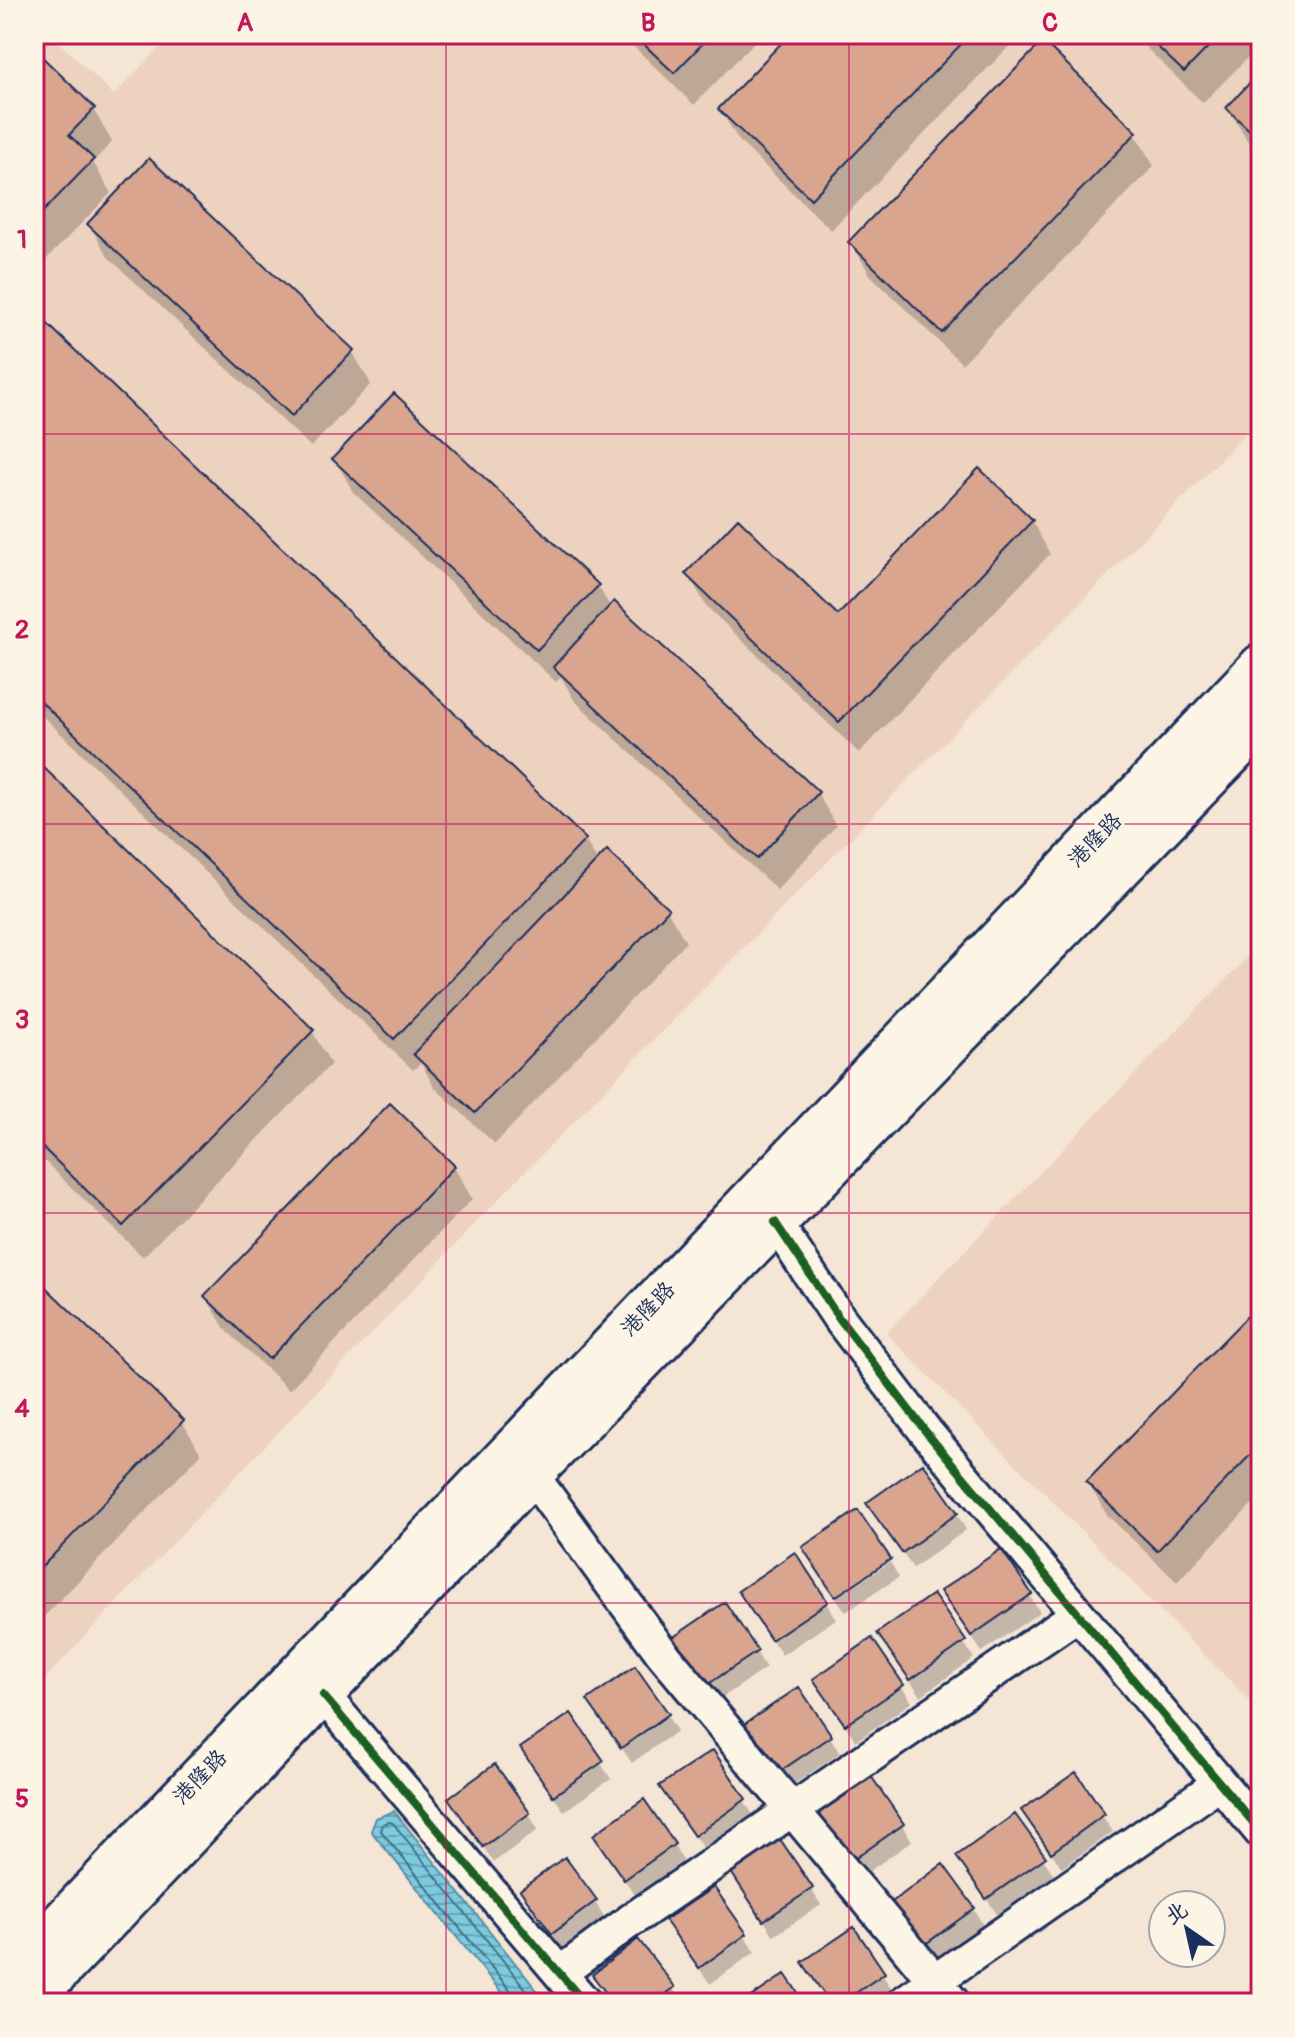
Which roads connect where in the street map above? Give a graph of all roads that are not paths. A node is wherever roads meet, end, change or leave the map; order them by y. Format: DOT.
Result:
graph roads {
  1 [pos="1261,666"];
  2 [pos="1261,723"];
  3 [pos="775,1222"];
  4 [pos="531,1474"];
  5 [pos="1078,1614"];
  6 [pos="323,1695"];
  7 [pos="1220,1783"];
  8 [pos="793,1810"];
  9 [pos="1261,1832"];
  10 [pos="34,1952"];
  11 [pos="560,1973"];
  12 [pos="944,1992"];
  13 [pos="34,1997"];
  14 [pos="585,2003"];
  15 [pos="903,2003"];
  1 -- 10 [label="main road, 港隆路"];
  2 -- 3 [label="main road, 港隆路"];
  3 -- 4 [label="main road, 港隆路"];
  3 -- 5 [label="street"];
  4 -- 6 [label="main road, 港隆路"];
  4 -- 8 [label="street"];
  5 -- 7 [label="street"];
  5 -- 8 [label="street"];
  6 -- 11 [label="street"];
  6 -- 13 [label="main road, 港隆路"];
  7 -- 9 [label="street"];
  7 -- 12 [label="street"];
  8 -- 11 [label="street"];
  8 -- 12 [label="street"];
  11 -- 14 [label="street"];
  12 -- 15 [label="street"];
}
